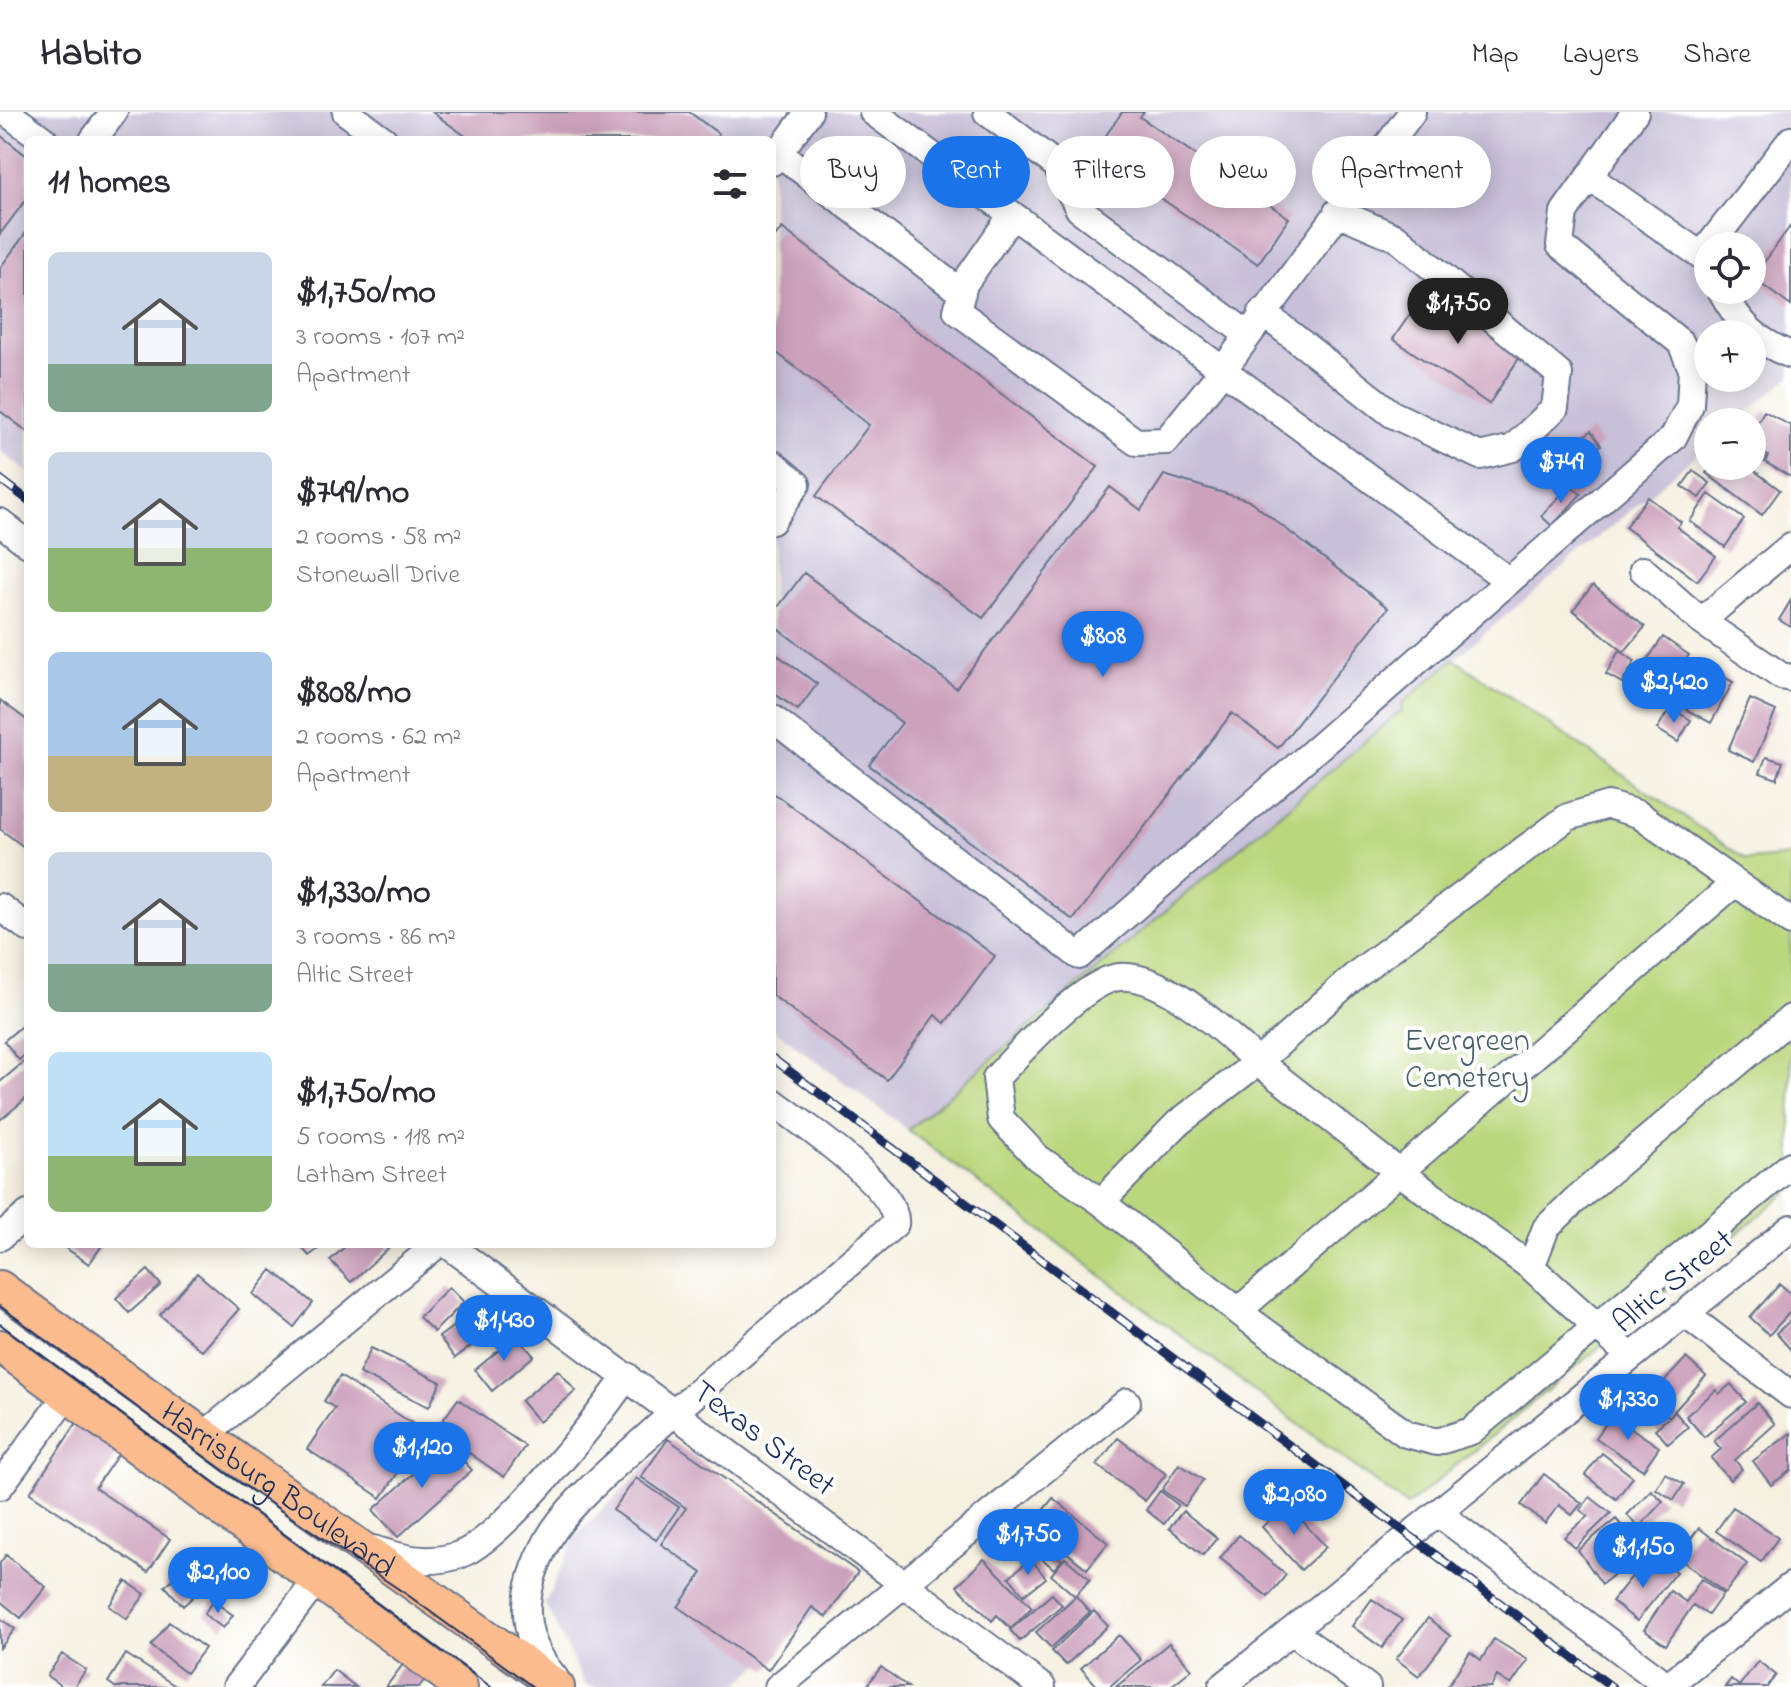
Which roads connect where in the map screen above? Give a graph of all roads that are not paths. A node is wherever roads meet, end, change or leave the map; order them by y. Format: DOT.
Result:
graph roads {
  1 [pos="6,112"];
  2 [pos="114,112"];
  3 [pos="346,112"];
  4 [pos="809,112"];
  5 [pos="873,112"];
  6 [pos="987,112"];
  7 [pos="1412,112"];
  8 [pos="1635,112"];
  9 [pos="39,136"];
  10 [pos="96,136"];
  11 [pos="379,136"];
  12 [pos="1791,140"];
  13 [pos="776,156"];
  14 [pos="776,158"];
  15 [pos="1589,177"];
  16 [pos="1337,212"];
  17 [pos="1012,215"];
  18 [pos="1723,232"];
  19 [pos="1694,246"];
  20 [pos="962,293"];
  21 [pos="1729,304"];
  22 [pos="1262,312"];
  23 [pos="1247,334"];
  24 [pos="1791,355"];
  25 [pos="1223,370"];
  26 [pos="776,466"];
  27 [pos="776,515"];
  28 [pos="0,522"];
  29 [pos="24,541"];
  30 [pos="1791,546"];
  31 [pos="1643,570"];
  32 [pos="1509,581"];
  33 [pos="1701,621"];
  34 [pos="1791,678"];
  35 [pos="776,721"];
  36 [pos="1735,883"];
  37 [pos="0,907"];
  38 [pos="1791,922"];
  39 [pos="24,925"];
  40 [pos="1791,1018"];
  41 [pos="1258,1062"];
  42 [pos="776,1104"];
  43 [pos="1791,1165"];
  44 [pos="1399,1172"];
  45 [pos="1101,1202"];
  46 [pos="24,1217"];
  47 [pos="1791,1228"];
  48 [pos="0,1237"];
  49 [pos="433,1248"];
  50 [pos="452,1248"];
  51 [pos="1531,1267"];
  52 [pos="0,1287"];
  53 [pos="1238,1311"];
  54 [pos="1685,1314"];
  55 [pos="1597,1326"];
  56 [pos="0,1346"];
  57 [pos="1631,1357"];
  58 [pos="627,1376"];
  59 [pos="67,1395"];
  60 [pos="1791,1395"];
  61 [pos="1127,1402"];
  62 [pos="675,1411"];
  63 [pos="203,1436"];
  64 [pos="0,1486"];
  65 [pos="1438,1513"];
  66 [pos="360,1544"];
  67 [pos="317,1580"];
  68 [pos="902,1584"];
  69 [pos="1791,1586"];
  70 [pos="1292,1631"];
  71 [pos="236,1687"];
  72 [pos="461,1687"];
  73 [pos="560,1687"];
  74 [pos="778,1687"];
  75 [pos="1042,1687"];
  76 [pos="1222,1687"];
  77 [pos="1367,1687"];
  78 [pos="1667,1687"];
  1 -- 9 [label="street"];
  2 -- 10 [label="street"];
  3 -- 11 [label="street"];
  4 -- 13 [label="street"];
  5 -- 17 [label="street"];
  6 -- 23 [label="street"];
  7 -- 16 [label="street"];
  8 -- 15 [label="street"];
  12 -- 18 [label="street"];
  14 -- 20 [label="street"];
  15 -- 19 [label="street"];
  15 -- 32 [label="street"];
  16 -- 22 [label="street"];
  16 -- 22 [label="street"];
  17 -- 20 [label="street"];
  17 -- 25 [label="street"];
  20 -- 25 [label="street"];
  21 -- 24 [label="street"];
  22 -- 23 [label="street"];
  23 -- 25 [label="street"];
  25 -- 32 [label="street"];
  26 -- 27 [label="street"];
  28 -- 29 [label="street"];
  30 -- 33 [label="street"];
  31 -- 33 [label="street"];
  32 -- 35 [label="street"];
  33 -- 34 [label="street"];
  36 -- 38 [label="street"];
  36 -- 41 [label="street"];
  36 -- 44 [label="street"];
  37 -- 39 [label="street"];
  40 -- 51 [label="street"];
  41 -- 44 [label="street"];
  41 -- 45 [label="street"];
  41 -- 45 [label="street"];
  42 -- 62 [label="street"];
  43 -- 55 [label="street"];
  44 -- 51 [label="street"];
  44 -- 53 [label="street"];
  45 -- 53 [label="street"];
  46 -- 48 [label="street"];
  47 -- 54 [label="street, Altic Street"];
  49 -- 63 [label="street"];
  50 -- 58 [label="street, Texas Street"];
  51 -- 55 [label="street"];
  52 -- 63 [label="main road, Harrisburg Boulevard"];
  53 -- 55 [label="street"];
  54 -- 57 [label="street, Altic Street"];
  54 -- 60 [label="street"];
  55 -- 57 [label="street"];
  56 -- 59 [label="main road, Harrisburg Boulevard"];
  57 -- 65 [label="street, Altic Street"];
  58 -- 62 [label="street, Texas Street"];
  58 -- 66 [label="street"];
  59 -- 64 [label="street"];
  59 -- 67 [label="main road, Harrisburg Boulevard"];
  61 -- 68 [label="street"];
  62 -- 68 [label="street, Texas Street"];
  62 -- 73 [label="street"];
  63 -- 66 [label="main road, Harrisburg Boulevard"];
  65 -- 70 [label="street, Altic Street"];
  65 -- 78 [label="street"];
  66 -- 73 [label="main road, Harrisburg Boulevard"];
  67 -- 71 [label="street"];
  67 -- 72 [label="main road, Harrisburg Boulevard"];
  68 -- 74 [label="street"];
  68 -- 75 [label="street, Texas Street"];
  69 -- 78 [label="street"];
  70 -- 76 [label="street, Altic Street"];
  70 -- 77 [label="street"];
}
